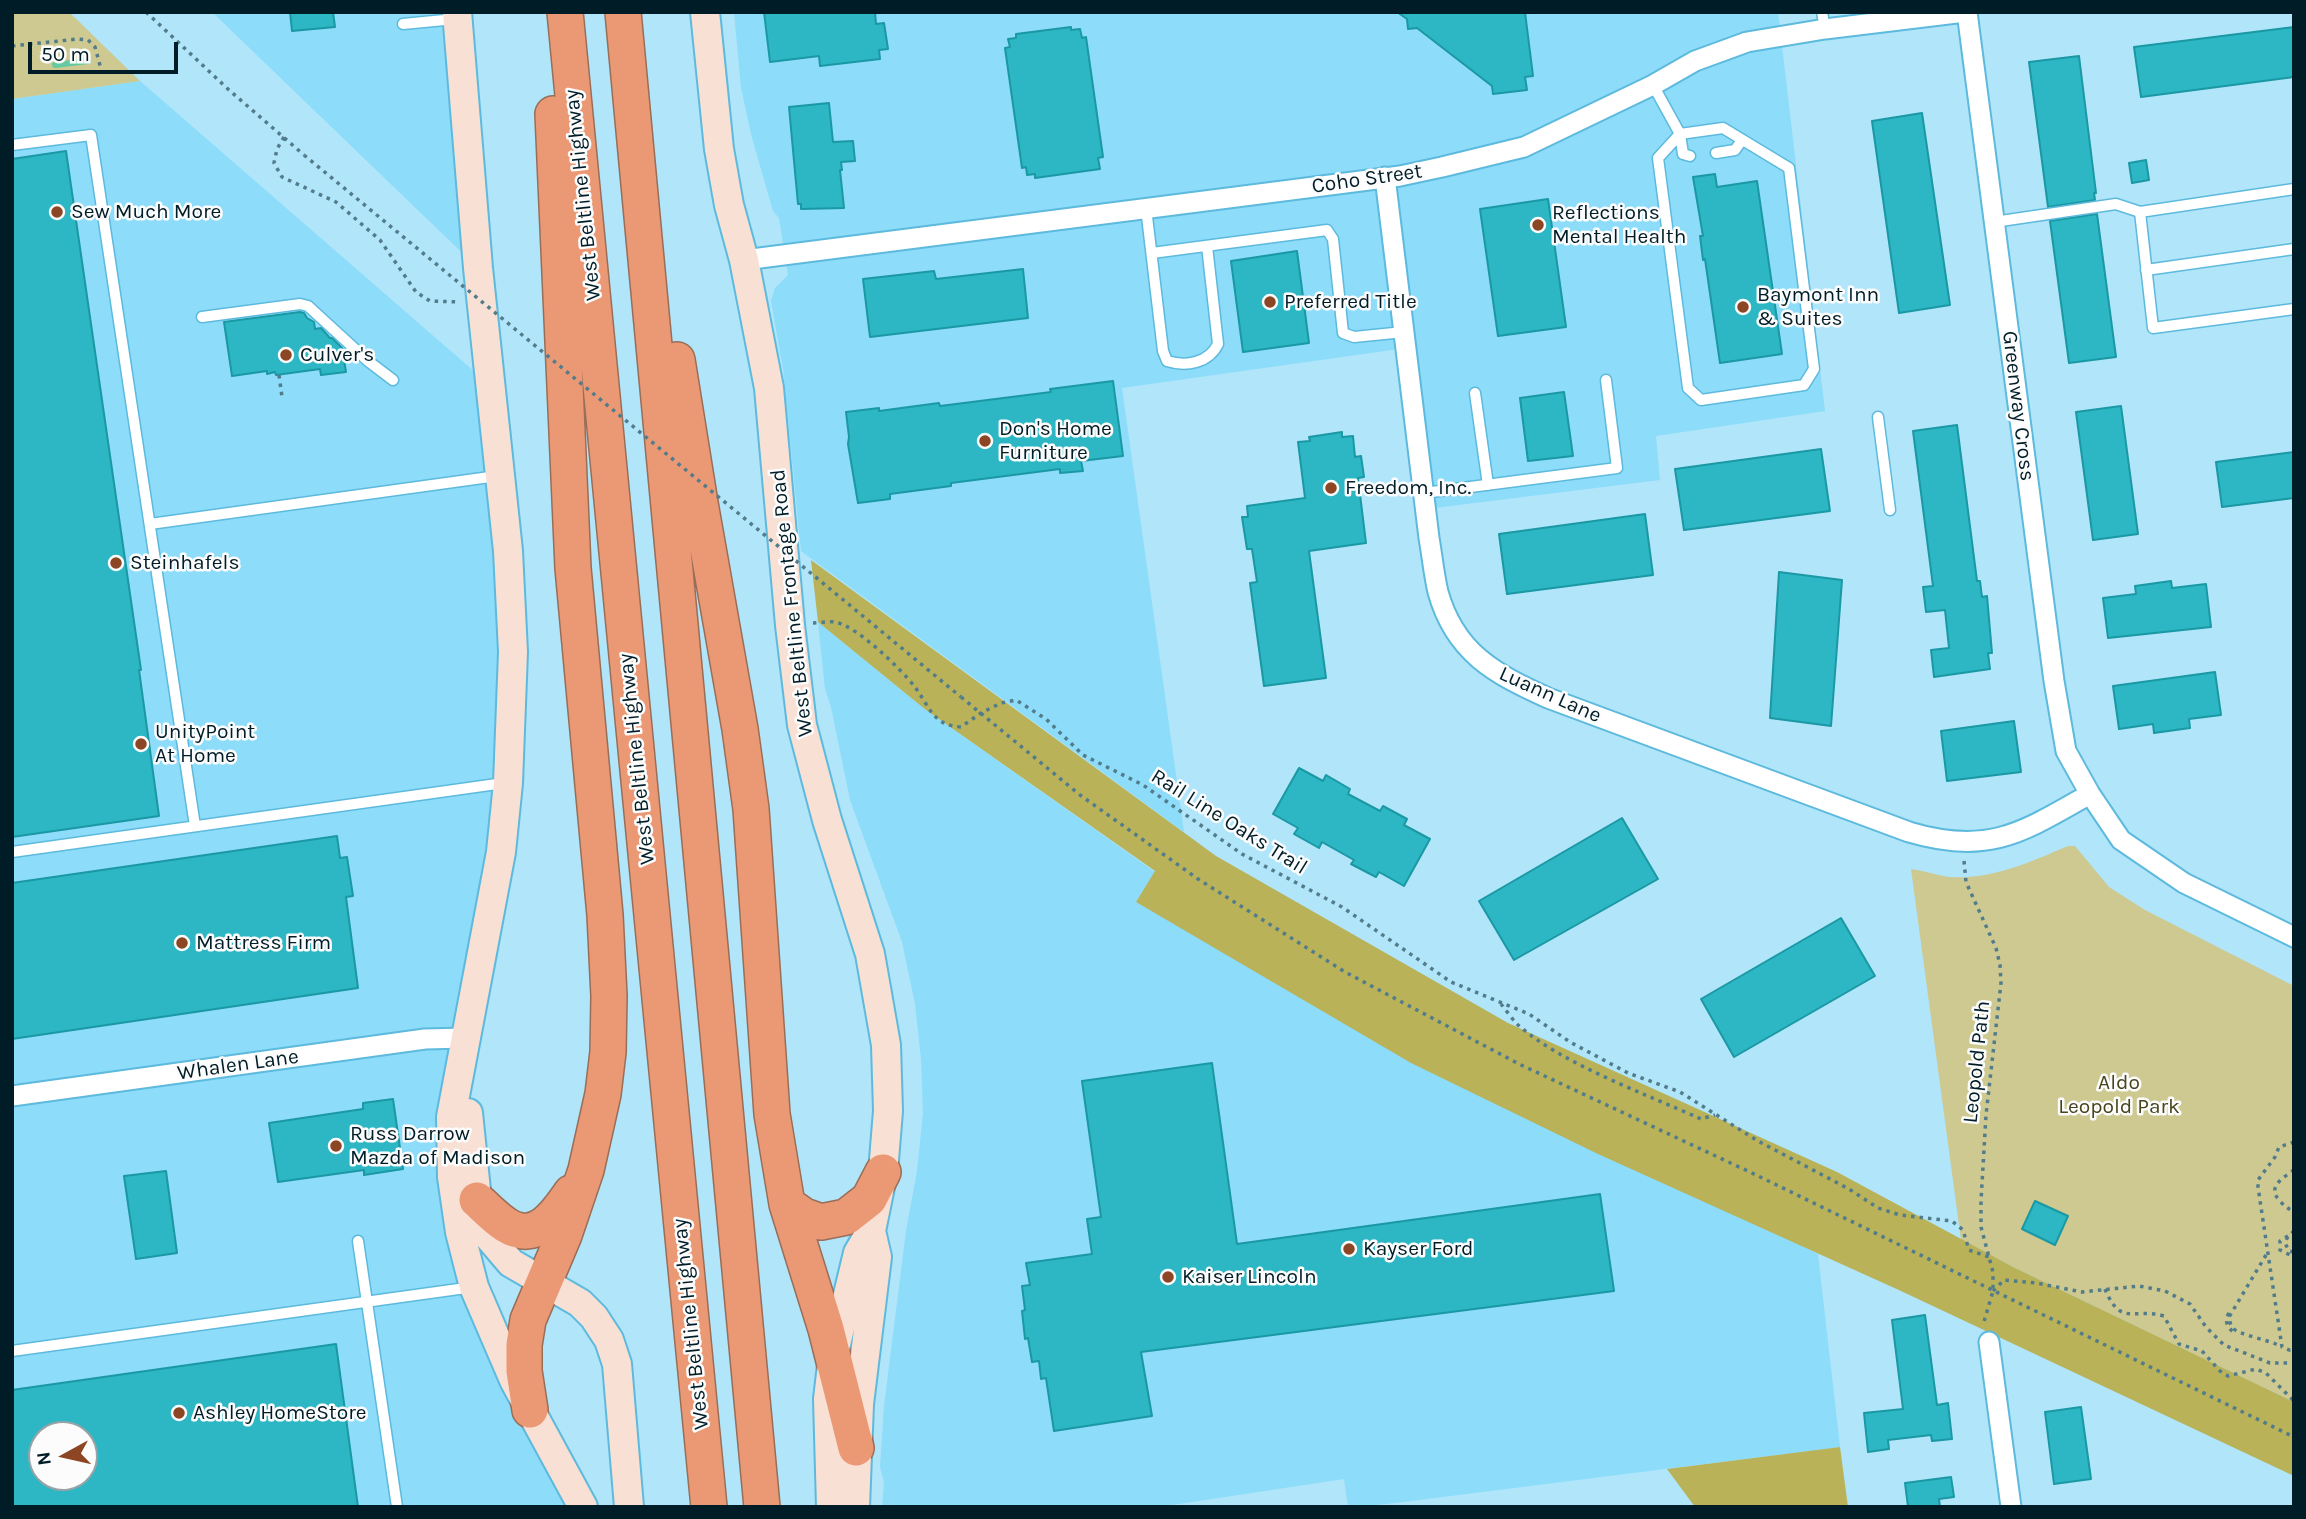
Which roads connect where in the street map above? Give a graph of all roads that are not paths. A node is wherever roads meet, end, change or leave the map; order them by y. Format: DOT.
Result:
graph roads {
  1 [pos="550,12"];
  2 [pos="565,12"];
  3 [pos="705,12"];
  4 [pos="1966,12"];
  5 [pos="458,15"];
  6 [pos="1824,21"];
  7 [pos="624,22"];
  8 [pos="403,24"];
  9 [pos="1653,85"];
  10 [pos="1680,134"];
  11 [pos="1742,139"];
  12 [pos="12,145"];
  13 [pos="1716,153"];
  14 [pos="1690,156"];
  15 [pos="1385,177"];
  16 [pos="2294,190"];
  17 [pos="1146,208"];
  18 [pos="2140,212"];
  19 [pos="1994,222"];
  20 [pos="1207,246"];
  21 [pos="2294,249"];
  22 [pos="1152,253"];
  23 [pos="744,260"];
  24 [pos="2146,270"];
  25 [pos="2294,309"];
  26 [pos="202,317"];
  27 [pos="1404,332"];
  28 [pos="393,380"];
  29 [pos="1606,380"];
  30 [pos="1475,393"];
  31 [pos="1878,417"];
  32 [pos="501,475"];
  33 [pos="1488,485"];
  34 [pos="1424,493"];
  35 [pos="1890,510"];
  36 [pos="150,524"];
  37 [pos="508,783"];
  38 [pos="2090,793"];
  39 [pos="195,826"];
  40 [pos="12,852"];
  41 [pos="2294,937"];
  42 [pos="464,1038"];
  43 [pos="12,1096"];
  44 [pos="586,1170"];
  45 [pos="883,1172"];
  46 [pos="477,1199"];
  47 [pos="787,1204"];
  48 [pos="871,1231"];
  49 [pos="358,1241"];
  50 [pos="544,1284"];
  51 [pos="474,1287"];
  52 [pos="367,1302"];
  53 [pos="1989,1342"];
  54 [pos="12,1351"];
  55 [pos="833,1357"];
  56 [pos="530,1410"];
  57 [pos="856,1448"];
  58 [pos="397,1507"];
  59 [pos="583,1507"];
  60 [pos="629,1507"];
  61 [pos="709,1507"];
  62 [pos="762,1507"];
  63 [pos="831,1507"];
  64 [pos="855,1507"];
  65 [pos="2011,1507"];
  1 -- 44 [label="highway"];
  2 -- 61 [label="highway, West Beltline Highway"];
  3 -- 23 [label="street, West Beltline Frontage Road"];
  4 -- 6 [label="street, Coho Street"];
  4 -- 19 [label="street, Greenway Cross"];
  5 -- 8 [label="lane"];
  5 -- 32 [label="street"];
  6 -- 9 [label="street, Coho Street"];
  7 -- 47 [label="highway"];
  7 -- 62 [label="highway"];
  9 -- 10 [label="lane"];
  9 -- 15 [label="street, Coho Street"];
  10 -- 11 [label="lane"];
  10 -- 11 [label="lane"];
  10 -- 14 [label="lane"];
  11 -- 13 [label="lane"];
  12 -- 36 [label="lane"];
  15 -- 17 [label="street, Coho Street"];
  15 -- 27 [label="street, Luann Lane"];
  16 -- 18 [label="lane"];
  17 -- 22 [label="lane"];
  17 -- 23 [label="street, Coho Street"];
  18 -- 19 [label="lane"];
  18 -- 24 [label="lane"];
  19 -- 38 [label="street, Greenway Cross"];
  20 -- 22 [label="lane"];
  20 -- 22 [label="lane"];
  20 -- 27 [label="lane"];
  21 -- 24 [label="lane"];
  23 -- 45 [label="street, West Beltline Frontage Road"];
  24 -- 25 [label="lane"];
  26 -- 28 [label="lane"];
  27 -- 34 [label="street, Luann Lane"];
  29 -- 33 [label="lane"];
  30 -- 33 [label="lane"];
  31 -- 35 [label="lane"];
  32 -- 36 [label="lane"];
  32 -- 37 [label="street"];
  33 -- 34 [label="lane"];
  34 -- 38 [label="street, Luann Lane"];
  36 -- 39 [label="lane"];
  37 -- 39 [label="lane"];
  37 -- 42 [label="street"];
  38 -- 41 [label="street, Greenway Cross"];
  39 -- 40 [label="lane"];
  42 -- 43 [label="street, Whalen Lane"];
  42 -- 46 [label="street"];
  42 -- 51 [label="street"];
  44 -- 46 [label="highway"];
  44 -- 50 [label="highway"];
  45 -- 47 [label="highway"];
  45 -- 48 [label="street, West Beltline Frontage Road"];
  46 -- 50 [label="street"];
  47 -- 55 [label="highway"];
  48 -- 55 [label="street, West Beltline Frontage Road"];
  48 -- 57 [label="street, West Beltline Frontage Road"];
  49 -- 52 [label="lane"];
  50 -- 56 [label="highway"];
  50 -- 60 [label="street"];
  51 -- 52 [label="lane"];
  51 -- 56 [label="street"];
  52 -- 54 [label="lane"];
  52 -- 58 [label="lane"];
  53 -- 65 [label="street"];
  55 -- 57 [label="highway"];
  55 -- 63 [label="street, West Beltline Frontage Road"];
  56 -- 59 [label="street"];
  57 -- 64 [label="street, West Beltline Frontage Road"];
}
